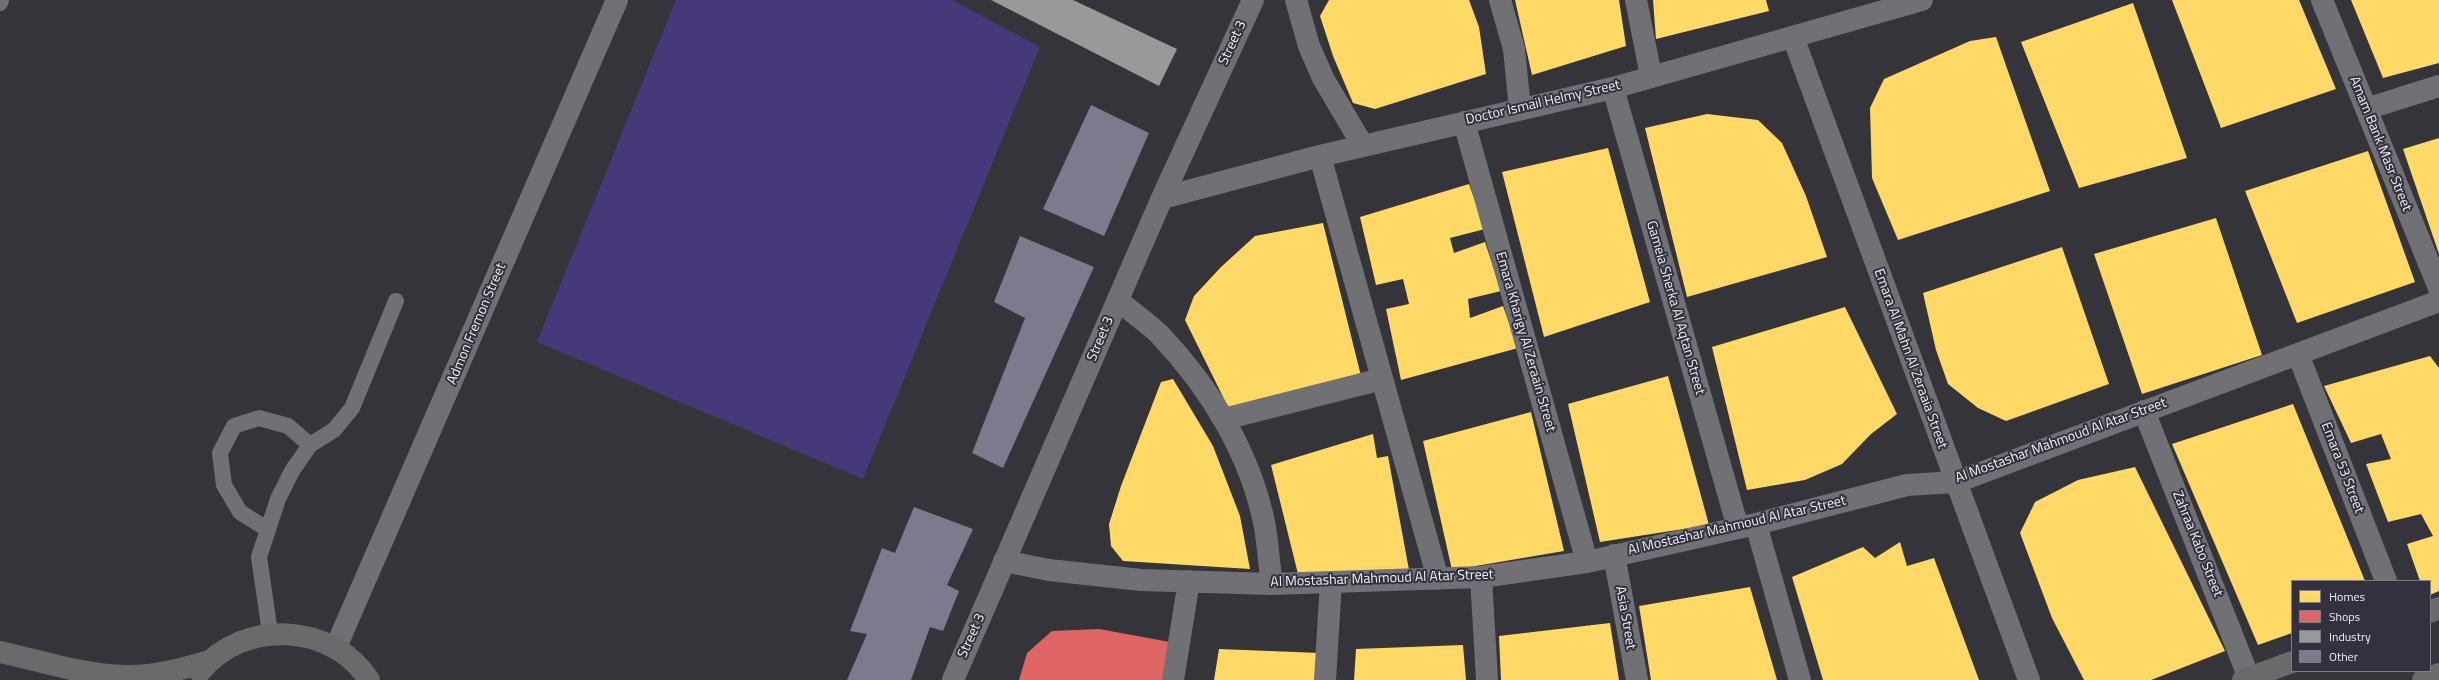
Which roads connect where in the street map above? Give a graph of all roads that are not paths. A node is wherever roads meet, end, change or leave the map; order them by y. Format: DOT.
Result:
graph roads {
  1 [pos="2,0"];
  2 [pos="618,0"];
  3 [pos="1253,0"];
  4 [pos="1296,0"];
  5 [pos="1500,0"];
  6 [pos="1636,0"];
  7 [pos="1922,0"];
  8 [pos="2322,0"];
  9 [pos="0,3"];
  10 [pos="1793,37"];
  11 [pos="1651,76"];
  12 [pos="2439,86"];
  13 [pos="1612,88"];
  14 [pos="1520,109"];
  15 [pos="2366,109"];
  16 [pos="1464,122"];
  17 [pos="1363,146"];
  18 [pos="1320,156"];
  19 [pos="1162,198"];
  20 [pos="2439,288"];
  21 [pos="1118,300"];
  22 [pos="396,301"];
  23 [pos="2439,301"];
  24 [pos="2298,354"];
  25 [pos="1382,379"];
  26 [pos="2144,411"];
  27 [pos="1224,419"];
  28 [pos="310,446"];
  29 [pos="1954,482"];
  30 [pos="1747,526"];
  31 [pos="267,529"];
  32 [pos="1614,555"];
  33 [pos="1004,561"];
  34 [pos="1587,562"];
  35 [pos="1481,577"];
  36 [pos="1438,579"];
  37 [pos="2386,580"];
  38 [pos="1189,581"];
  39 [pos="1331,582"];
  40 [pos="1272,584"];
  41 [pos="270,634"];
  42 [pos="336,647"];
  43 [pos="0,652"];
  44 [pos="209,661"];
  45 [pos="2291,662"];
  46 [pos="2439,674"];
  47 [pos="2246,679"];
  48 [pos="194,680"];
  49 [pos="369,680"];
  50 [pos="953,680"];
  51 [pos="1173,680"];
  52 [pos="1325,680"];
  53 [pos="1487,680"];
  54 [pos="1637,680"];
  55 [pos="1800,680"];
  56 [pos="2029,680"];
  57 [pos="2423,680"];
  1 -- 9 [label="lane"];
  2 -- 42 [label="street, Admon Fremon Street"];
  3 -- 19 [label="street, Street 3"];
  4 -- 17 [label="street"];
  5 -- 14 [label="street"];
  6 -- 11 [label="street"];
  7 -- 10 [label="street, Doctor Ismail Helmy Street"];
  8 -- 15 [label="street, Amam Bank Masr Street"];
  10 -- 11 [label="street, Doctor Ismail Helmy Street"];
  10 -- 29 [label="street, Emara Al Mahn Al Zeraaia Street"];
  11 -- 13 [label="street, Doctor Ismail Helmy Street"];
  12 -- 15 [label="street"];
  13 -- 14 [label="street, Doctor Ismail Helmy Street"];
  13 -- 30 [label="street, Gameia Sherka Al Aqtan Street"];
  14 -- 16 [label="street, Doctor Ismail Helmy Street"];
  15 -- 20 [label="street, Amam Bank Masr Street"];
  16 -- 17 [label="street, Doctor Ismail Helmy Street"];
  16 -- 34 [label="street, Emara Kharigy Al Zeraain Street"];
  17 -- 18 [label="street, Doctor Ismail Helmy Street"];
  18 -- 19 [label="street, Doctor Ismail Helmy Street"];
  18 -- 25 [label="street"];
  19 -- 21 [label="street, Street 3"];
  21 -- 27 [label="street"];
  21 -- 33 [label="street, Street 3"];
  22 -- 28 [label="lane"];
  23 -- 24 [label="street, Al Mostashar Mahmoud Al Atar Street"];
  24 -- 26 [label="street, Al Mostashar Mahmoud Al Atar Street"];
  24 -- 37 [label="street, Emara 53 Street"];
  25 -- 27 [label="street"];
  25 -- 36 [label="street"];
  26 -- 29 [label="street, Al Mostashar Mahmoud Al Atar Street"];
  26 -- 47 [label="street, Zahraa Kabo Street"];
  27 -- 40 [label="street"];
  28 -- 31 [label="lane"];
  28 -- 31 [label="lane"];
  29 -- 30 [label="street, Al Mostashar Mahmoud Al Atar Street"];
  29 -- 56 [label="street, Emara Al Mahn Al Zeraaia Street"];
  30 -- 32 [label="street, Al Mostashar Mahmoud Al Atar Street"];
  30 -- 55 [label="street, Gameia Sherka Al Aqtan Street"];
  31 -- 41 [label="lane"];
  32 -- 34 [label="street, Al Mostashar Mahmoud Al Atar Street"];
  32 -- 54 [label="street, Asia Street"];
  33 -- 38 [label="street, Al Mostashar Mahmoud Al Atar Street"];
  33 -- 50 [label="street, Street 3"];
  34 -- 35 [label="street, Al Mostashar Mahmoud Al Atar Street"];
  35 -- 36 [label="street, Al Mostashar Mahmoud Al Atar Street"];
  35 -- 53 [label="street"];
  36 -- 39 [label="street, Al Mostashar Mahmoud Al Atar Street"];
  38 -- 40 [label="street, Al Mostashar Mahmoud Al Atar Street"];
  38 -- 51 [label="street"];
  39 -- 40 [label="street, Al Mostashar Mahmoud Al Atar Street"];
  39 -- 52 [label="street"];
  41 -- 42 [label="main road"];
  41 -- 44 [label="main road"];
  42 -- 49 [label="main road"];
  43 -- 44 [label="main road"];
  44 -- 48 [label="main road"];
  45 -- 47 [label="main road"];
  46 -- 57 [label="main road"];
}
